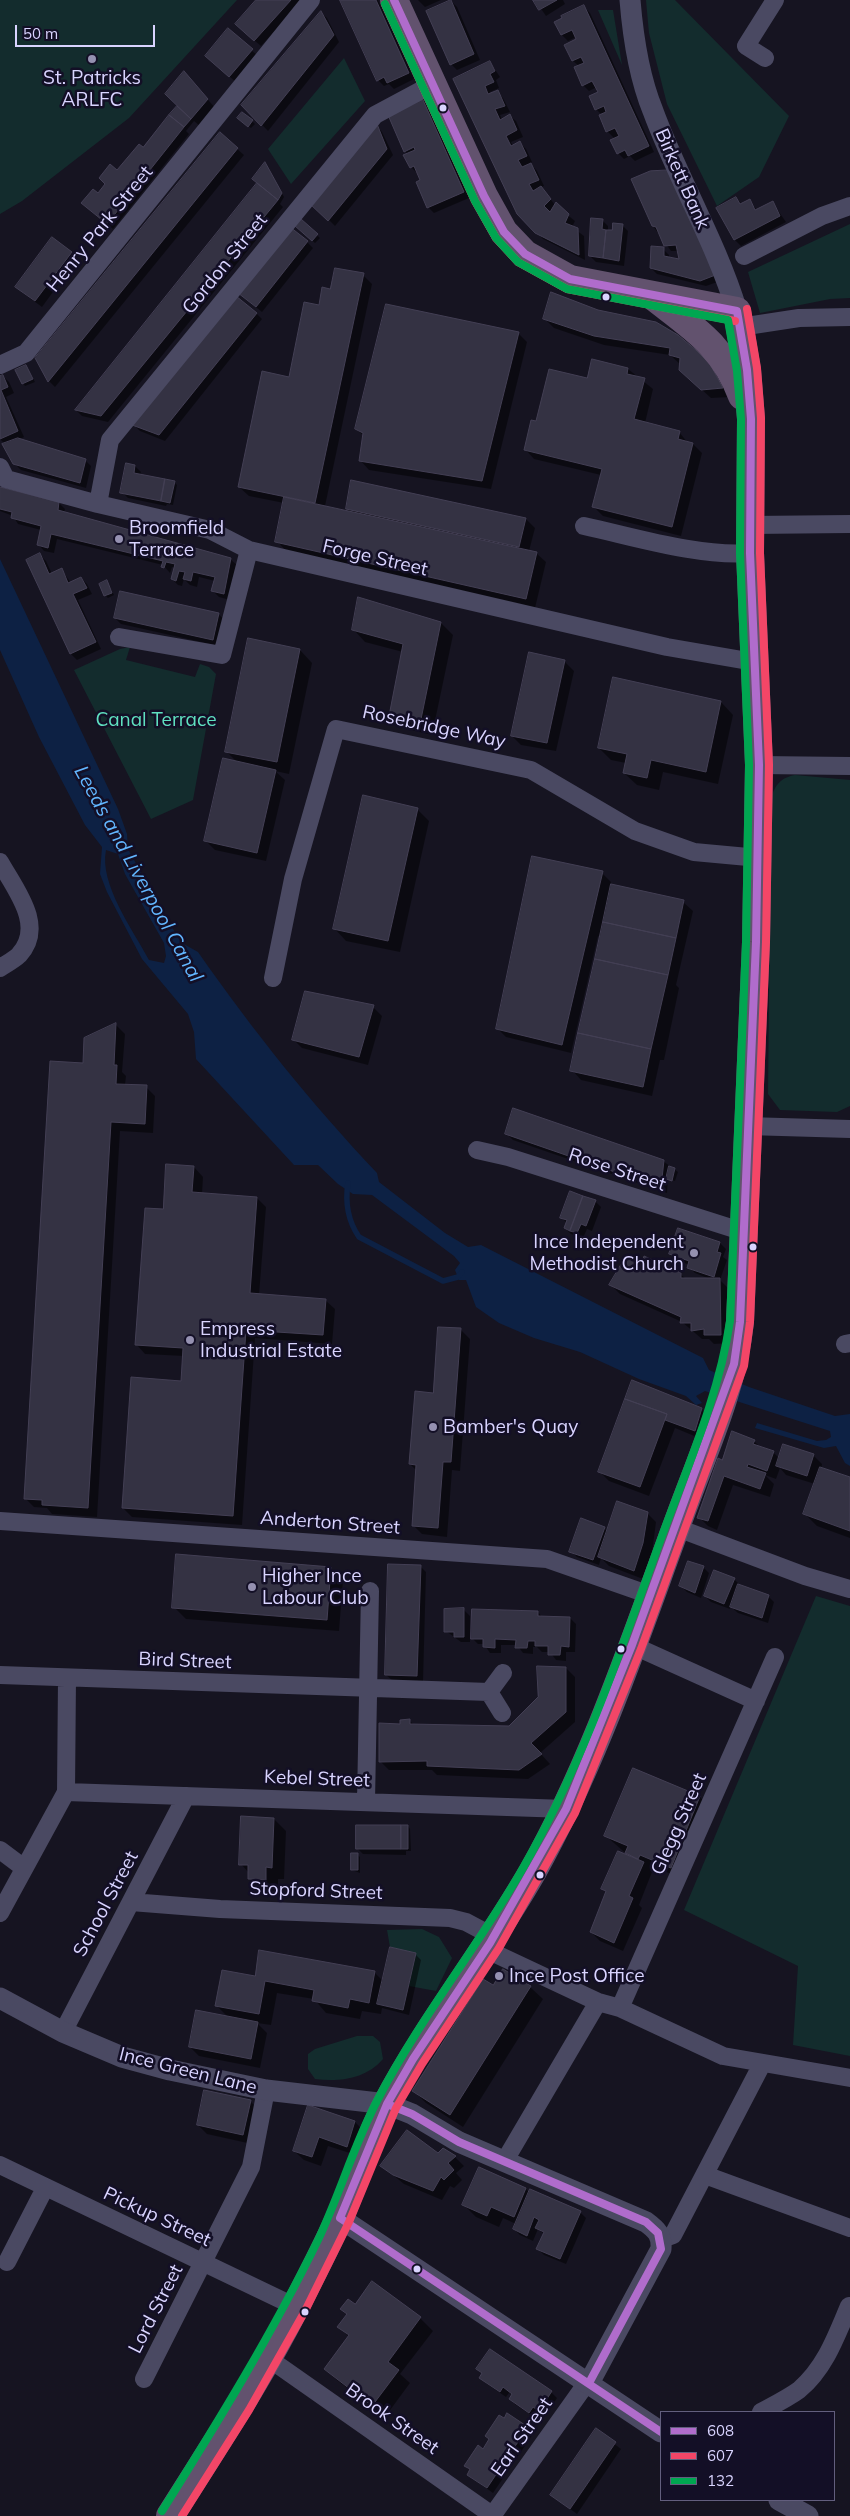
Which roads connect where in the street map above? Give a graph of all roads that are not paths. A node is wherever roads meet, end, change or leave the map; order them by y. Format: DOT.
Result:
graph roads {
  1 [pos="311,0"];
  2 [pos="394,0"];
  3 [pos="630,0"];
  4 [pos="776,0"];
  5 [pos="765,58"];
  6 [pos="431,85"];
  7 [pos="850,206"];
  8 [pos="744,256"];
  9 [pos="652,295"];
  10 [pos="847,316"];
  11 [pos="739,319"];
  12 [pos="0,365"];
  13 [pos="750,419"];
  14 [pos="0,467"];
  15 [pos="98,504"];
  16 [pos="850,524"];
  17 [pos="750,525"];
  18 [pos="584,526"];
  19 [pos="249,550"];
  20 [pos="750,553"];
  21 [pos="119,637"];
  22 [pos="754,662"];
  23 [pos="758,765"];
  24 [pos="850,766"];
  25 [pos="759,858"];
  26 [pos="0,862"];
  27 [pos="0,968"];
  28 [pos="273,978"];
  29 [pos="748,1126"];
  30 [pos="850,1129"];
  31 [pos="476,1150"];
  32 [pos="744,1232"];
  33 [pos="0,1521"];
  34 [pos="675,1527"];
  35 [pos="850,1588"];
  36 [pos="370,1591"];
  37 [pos="650,1595"];
  38 [pos="632,1645"];
  39 [pos="775,1657"];
  40 [pos="503,1672"];
  41 [pos="0,1675"];
  42 [pos="68,1678"];
  43 [pos="368,1690"];
  44 [pos="489,1692"];
  45 [pos="756,1701"];
  46 [pos="502,1713"];
  47 [pos="66,1792"];
  48 [pos="186,1796"];
  49 [pos="366,1801"];
  50 [pos="566,1809"];
  51 [pos="0,1850"];
  52 [pos="24,1868"];
  53 [pos="131,1902"];
  54 [pos="0,1913"];
  55 [pos="490,1943"];
  56 [pos="0,1998"];
  57 [pos="598,2002"];
  58 [pos="620,2008"];
  59 [pos="63,2032"];
  60 [pos="762,2064"];
  61 [pos="850,2078"];
  62 [pos="266,2090"];
  63 [pos="387,2104"];
  64 [pos="504,2162"];
  65 [pos="0,2165"];
  66 [pos="705,2175"];
  67 [pos="45,2188"];
  68 [pos="340,2218"];
  69 [pos="850,2228"];
  70 [pos="662,2239"];
  71 [pos="7,2262"];
  72 [pos="204,2262"];
  73 [pos="850,2306"];
  74 [pos="296,2307"];
  75 [pos="268,2358"];
  76 [pos="144,2379"];
  77 [pos="589,2384"];
  78 [pos="764,2411"];
  79 [pos="660,2431"];
  80 [pos="783,2507"];
  81 [pos="170,2516"];
  82 [pos="492,2516"];
  83 [pos="808,2516"];
  1 -- 12 [label="street, Henry Park Street"];
  2 -- 6 [label="highway"];
  3 -- 11 [label="street, Birkett Bank"];
  4 -- 5 [label="street"];
  6 -- 9 [label="highway"];
  6 -- 15 [label="street, Gordon Street"];
  7 -- 8 [label="street"];
  9 -- 11 [label="highway"];
  9 -- 13 [label="highway"];
  10 -- 11 [label="street"];
  11 -- 13 [label="highway"];
  13 -- 17 [label="highway"];
  14 -- 15 [label="street, Forge Street"];
  15 -- 19 [label="street, Forge Street"];
  16 -- 17 [label="street"];
  17 -- 20 [label="highway"];
  18 -- 20 [label="street"];
  19 -- 21 [label="street"];
  19 -- 22 [label="street, Forge Street"];
  20 -- 22 [label="highway"];
  22 -- 23 [label="highway"];
  23 -- 24 [label="street"];
  23 -- 25 [label="highway"];
  25 -- 28 [label="street, Rosebridge Way"];
  25 -- 29 [label="highway"];
  26 -- 27 [label="street"];
  29 -- 30 [label="street"];
  29 -- 32 [label="highway"];
  31 -- 32 [label="street, Rose Street"];
  32 -- 34 [label="highway"];
  33 -- 37 [label="street, Anderton Street"];
  34 -- 35 [label="street"];
  34 -- 37 [label="highway"];
  36 -- 43 [label="street"];
  37 -- 38 [label="highway"];
  38 -- 45 [label="street"];
  38 -- 50 [label="highway"];
  39 -- 45 [label="street, Glegg Street"];
  40 -- 44 [label="street"];
  41 -- 42 [label="street, Bird Street"];
  42 -- 43 [label="street, Bird Street"];
  42 -- 47 [label="street"];
  43 -- 44 [label="street, Bird Street"];
  43 -- 49 [label="street"];
  44 -- 46 [label="street"];
  45 -- 58 [label="street, Glegg Street"];
  47 -- 48 [label="street, Kebel Street"];
  47 -- 52 [label="street"];
  48 -- 49 [label="street, Kebel Street"];
  48 -- 53 [label="street, School Street"];
  49 -- 50 [label="street, Kebel Street"];
  50 -- 55 [label="highway"];
  51 -- 52 [label="street"];
  52 -- 54 [label="street"];
  53 -- 55 [label="street, Stopford Street"];
  53 -- 59 [label="street, School Street"];
  55 -- 57 [label="street, Stopford Street"];
  55 -- 63 [label="highway"];
  56 -- 59 [label="street, Ince Green Lane"];
  57 -- 58 [label="street, Stopford Street"];
  57 -- 64 [label="street"];
  58 -- 60 [label="street, Stopford Street"];
  59 -- 62 [label="street, Ince Green Lane"];
  60 -- 61 [label="street, Stopford Street"];
  60 -- 66 [label="street"];
  62 -- 63 [label="street, Ince Green Lane"];
  62 -- 72 [label="street, Lord Street"];
  63 -- 64 [label="street, Ince Green Lane"];
  63 -- 68 [label="highway"];
  64 -- 70 [label="street, Ince Green Lane"];
  65 -- 67 [label="street, Pickup Street"];
  66 -- 69 [label="street"];
  66 -- 70 [label="street"];
  67 -- 71 [label="street"];
  67 -- 72 [label="street, Pickup Street"];
  68 -- 74 [label="highway"];
  68 -- 77 [label="street"];
  70 -- 77 [label="street"];
  72 -- 74 [label="street, Pickup Street"];
  72 -- 76 [label="street, Lord Street"];
  73 -- 78 [label="street"];
  74 -- 75 [label="highway"];
  75 -- 81 [label="highway"];
  75 -- 82 [label="street, Brook Street"];
  77 -- 79 [label="street"];
  77 -- 82 [label="street, Earl Street"];
  80 -- 83 [label="street"];
}
